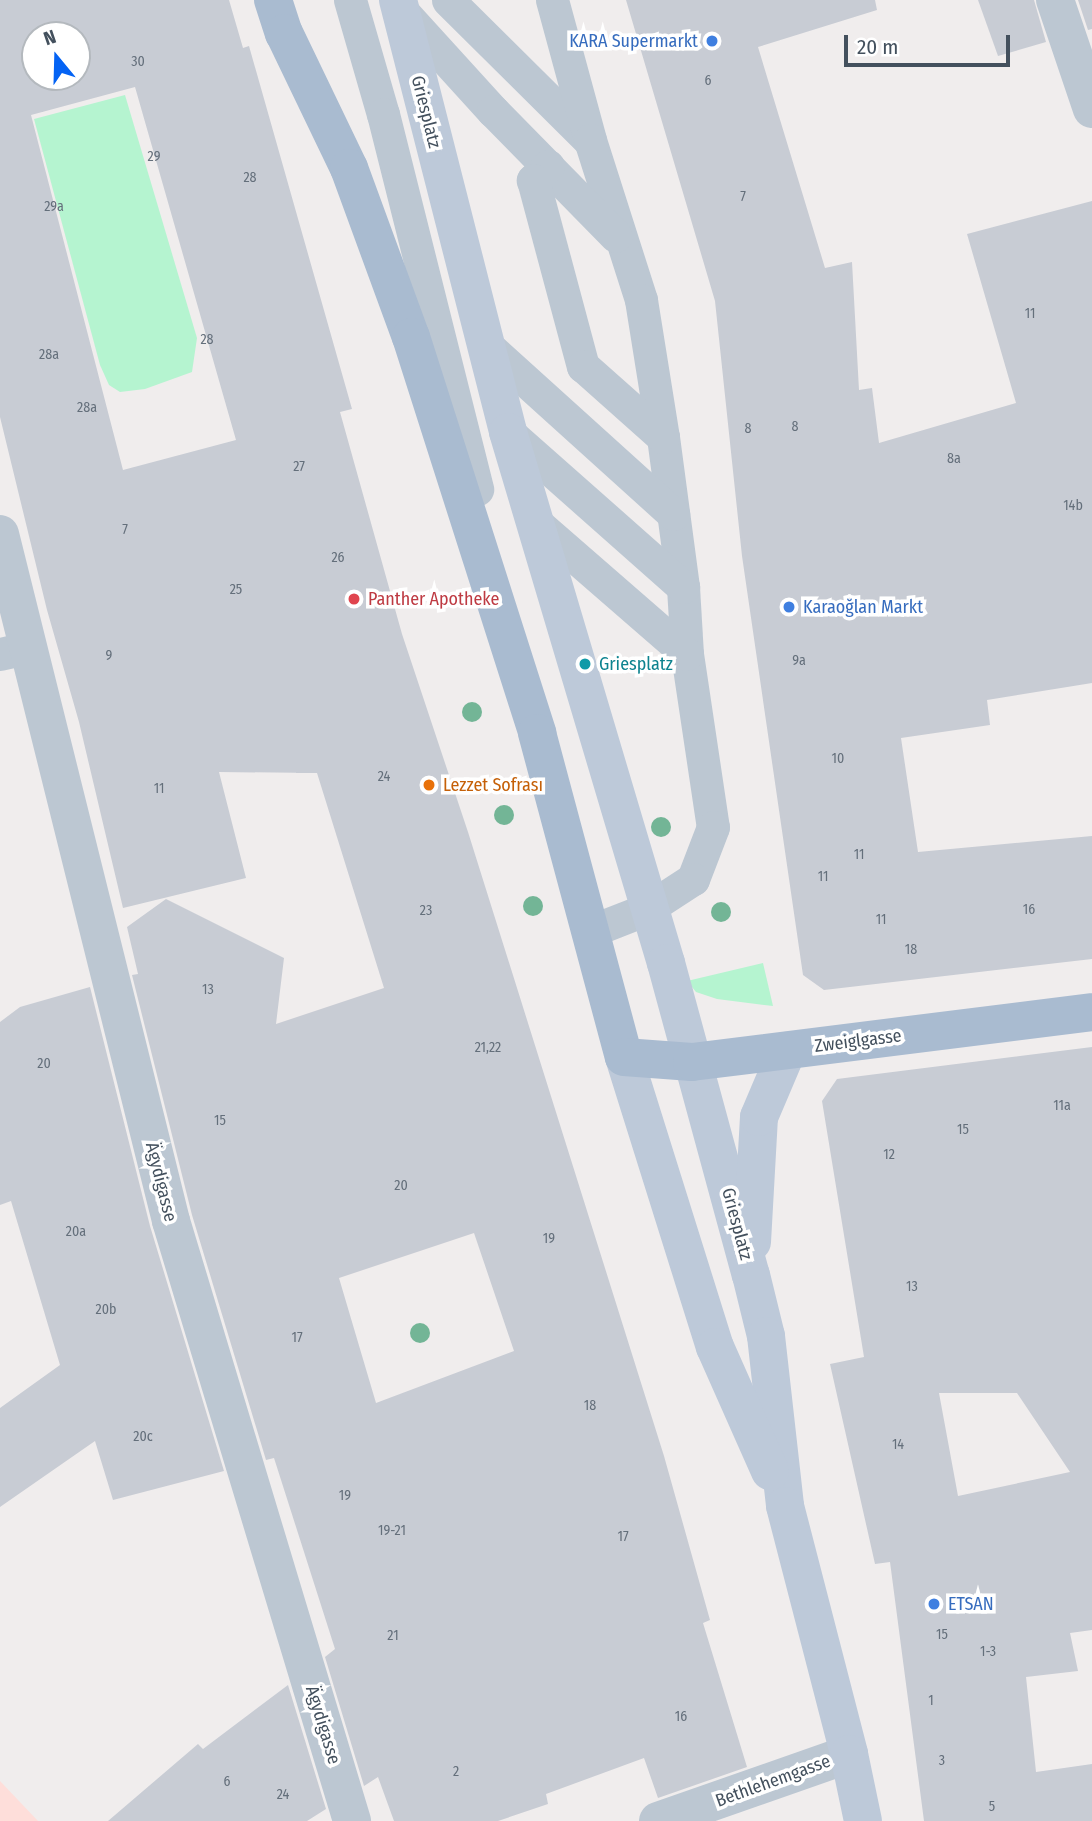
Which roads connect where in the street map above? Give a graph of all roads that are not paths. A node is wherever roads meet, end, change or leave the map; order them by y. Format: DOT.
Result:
graph roads {
  1 [pos="273,0"];
  2 [pos="350,0"];
  3 [pos="449,0"];
  4 [pos="552,0"];
  5 [pos="1055,0"];
  6 [pos="400,5"];
  7 [pos="1092,109"];
  8 [pos="590,141"];
  9 [pos="548,166"];
  10 [pos="621,240"];
  11 [pos="484,343"];
  12 [pos="508,432"];
  13 [pos="663,437"];
  14 [pos="673,514"];
  15 [pos="535,522"];
  16 [pos="0,534"];
  17 [pos="683,587"];
  18 [pos="13,651"];
  19 [pos="687,654"];
  20 [pos="537,733"];
  21 [pos="647,909"];
  22 [pos="591,931"];
  23 [pos="1092,1012"];
  24 [pos="787,1051"];
  25 [pos="624,1057"];
  26 [pos="692,1062"];
  27 [pos="751,1275"];
  28 [pos="785,1506"];
  29 [pos="849,1754"];
  30 [pos="352,1821"];
  31 [pos="658,1821"];
  32 [pos="863,1821"];
  1 -- 20 [label="main road, Griesplatz"];
  2 -- 20 [label="lane, Griesplatz"];
  3 -- 8 [label="lane"];
  4 -- 8 [label="lane"];
  5 -- 7 [label="street"];
  6 -- 9 [label="lane"];
  6 -- 11 [label="main road, Griesplatz"];
  8 -- 10 [label="lane"];
  9 -- 10 [label="lane"];
  9 -- 13 [label="lane"];
  10 -- 13 [label="lane"];
  11 -- 12 [label="main road, Griesplatz"];
  11 -- 14 [label="lane"];
  12 -- 15 [label="main road, Griesplatz"];
  12 -- 17 [label="lane"];
  13 -- 14 [label="lane"];
  14 -- 17 [label="lane"];
  15 -- 19 [label="lane"];
  15 -- 21 [label="main road, Griesplatz"];
  16 -- 18 [label="street, Ägydigasse"];
  17 -- 19 [label="lane"];
  18 -- 30 [label="street, Ägydigasse"];
  19 -- 21 [label="lane"];
  20 -- 22 [label="main road, Griesplatz"];
  21 -- 22 [label="lane"];
  21 -- 26 [label="main road, Griesplatz"];
  22 -- 25 [label="main road, Griesplatz"];
  23 -- 24 [label="main road, Zweiglgasse"];
  24 -- 26 [label="main road, Zweiglgasse"];
  24 -- 27 [label="main road, Griesplatz"];
  25 -- 26 [label="main road, Zweiglgasse"];
  25 -- 28 [label="main road, Griesplatz"];
  26 -- 27 [label="main road, Griesplatz"];
  27 -- 28 [label="main road, Griesplatz"];
  28 -- 29 [label="main road, Griesplatz"];
  29 -- 31 [label="street, Bethlehemgasse"];
  29 -- 32 [label="main road, Griesplatz"];
}
